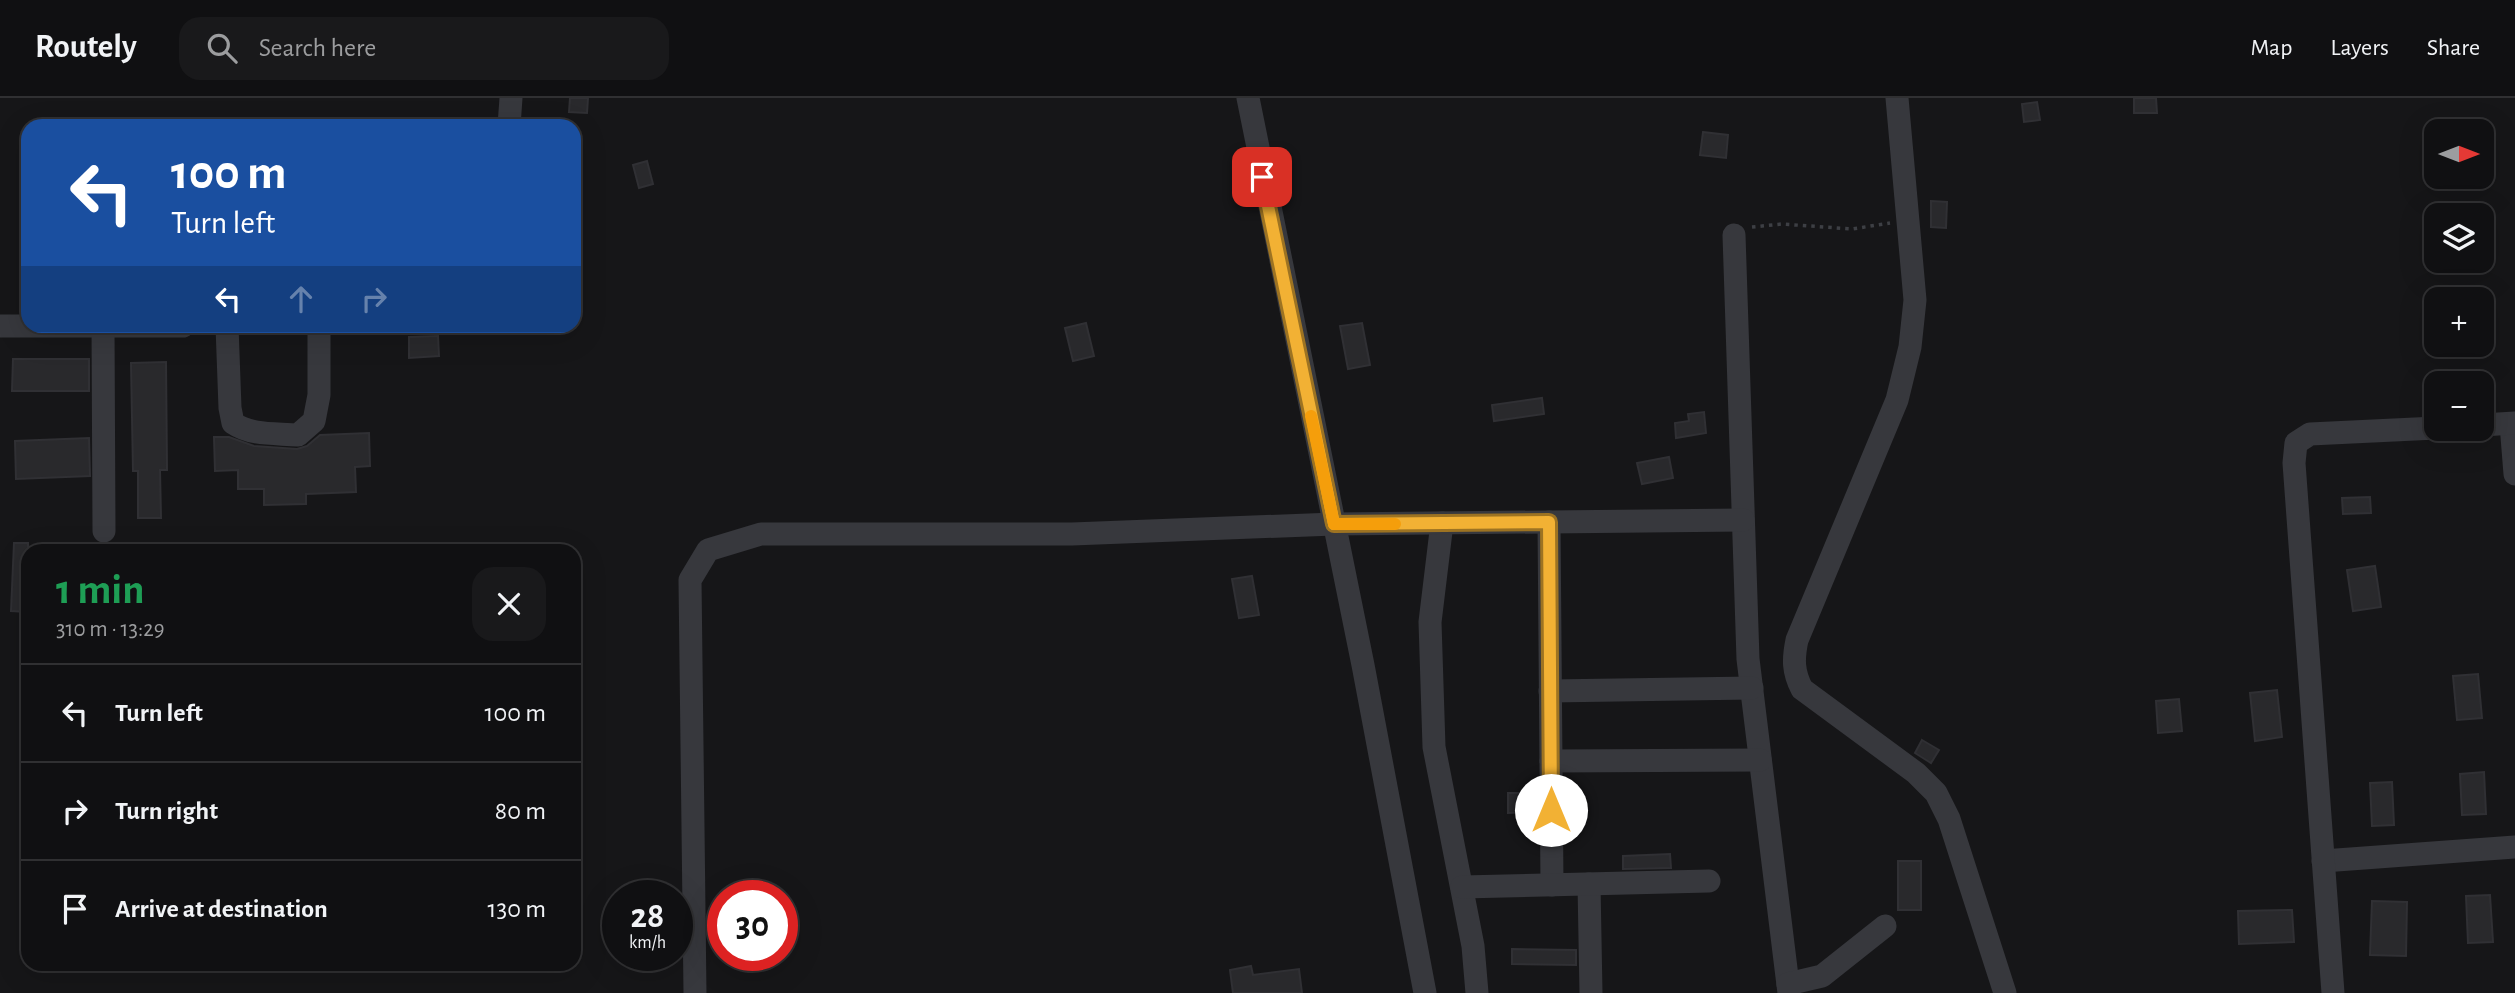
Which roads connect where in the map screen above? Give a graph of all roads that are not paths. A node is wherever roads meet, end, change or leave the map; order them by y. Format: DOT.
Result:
graph roads {
  1 [pos="511,98"];
  2 [pos="1248,98"];
  3 [pos="1896,98"];
  4 [pos="510,119"];
  5 [pos="1734,235"];
  6 [pos="0,326"];
  7 [pos="21,326"];
  8 [pos="103,333"];
  9 [pos="227,333"];
  10 [pos="319,333"];
  11 [pos="2513,424"];
  12 [pos="2494,425"];
  13 [pos="2424,429"];
  14 [pos="2515,474"];
  15 [pos="1743,520"];
  16 [pos="1549,522"];
  17 [pos="1442,523"];
  18 [pos="1334,524"];
  19 [pos="104,531"];
  20 [pos="1752,688"];
  21 [pos="1550,691"];
  22 [pos="1760,760"];
  23 [pos="1551,761"];
  24 [pos="2515,846"];
  25 [pos="2323,862"];
  26 [pos="1709,881"];
  27 [pos="1589,884"];
  28 [pos="1552,885"];
  29 [pos="1462,887"];
  30 [pos="1885,926"];
  31 [pos="1788,988"];
  32 [pos="695,993"];
  33 [pos="1425,993"];
  34 [pos="1477,993"];
  35 [pos="1591,993"];
  36 [pos="2005,993"];
  37 [pos="2333,993"];
  1 -- 4 [label="street"];
  2 -- 18 [label="street"];
  3 -- 36 [label="street"];
  5 -- 15 [label="street"];
  6 -- 7 [label="street"];
  8 -- 19 [label="street"];
  9 -- 10 [label="street"];
  11 -- 12 [label="street"];
  11 -- 14 [label="street"];
  13 -- 25 [label="street"];
  15 -- 16 [label="street"];
  15 -- 20 [label="street"];
  16 -- 17 [label="street"];
  16 -- 21 [label="street"];
  17 -- 18 [label="street"];
  17 -- 29 [label="street"];
  18 -- 32 [label="street"];
  18 -- 33 [label="street"];
  20 -- 21 [label="street"];
  20 -- 22 [label="street"];
  21 -- 23 [label="street"];
  22 -- 23 [label="street"];
  22 -- 31 [label="street"];
  23 -- 28 [label="street"];
  24 -- 25 [label="street"];
  25 -- 37 [label="street"];
  26 -- 27 [label="street"];
  27 -- 28 [label="street"];
  27 -- 35 [label="street"];
  28 -- 29 [label="street"];
  29 -- 34 [label="street"];
  30 -- 31 [label="street"];
}
